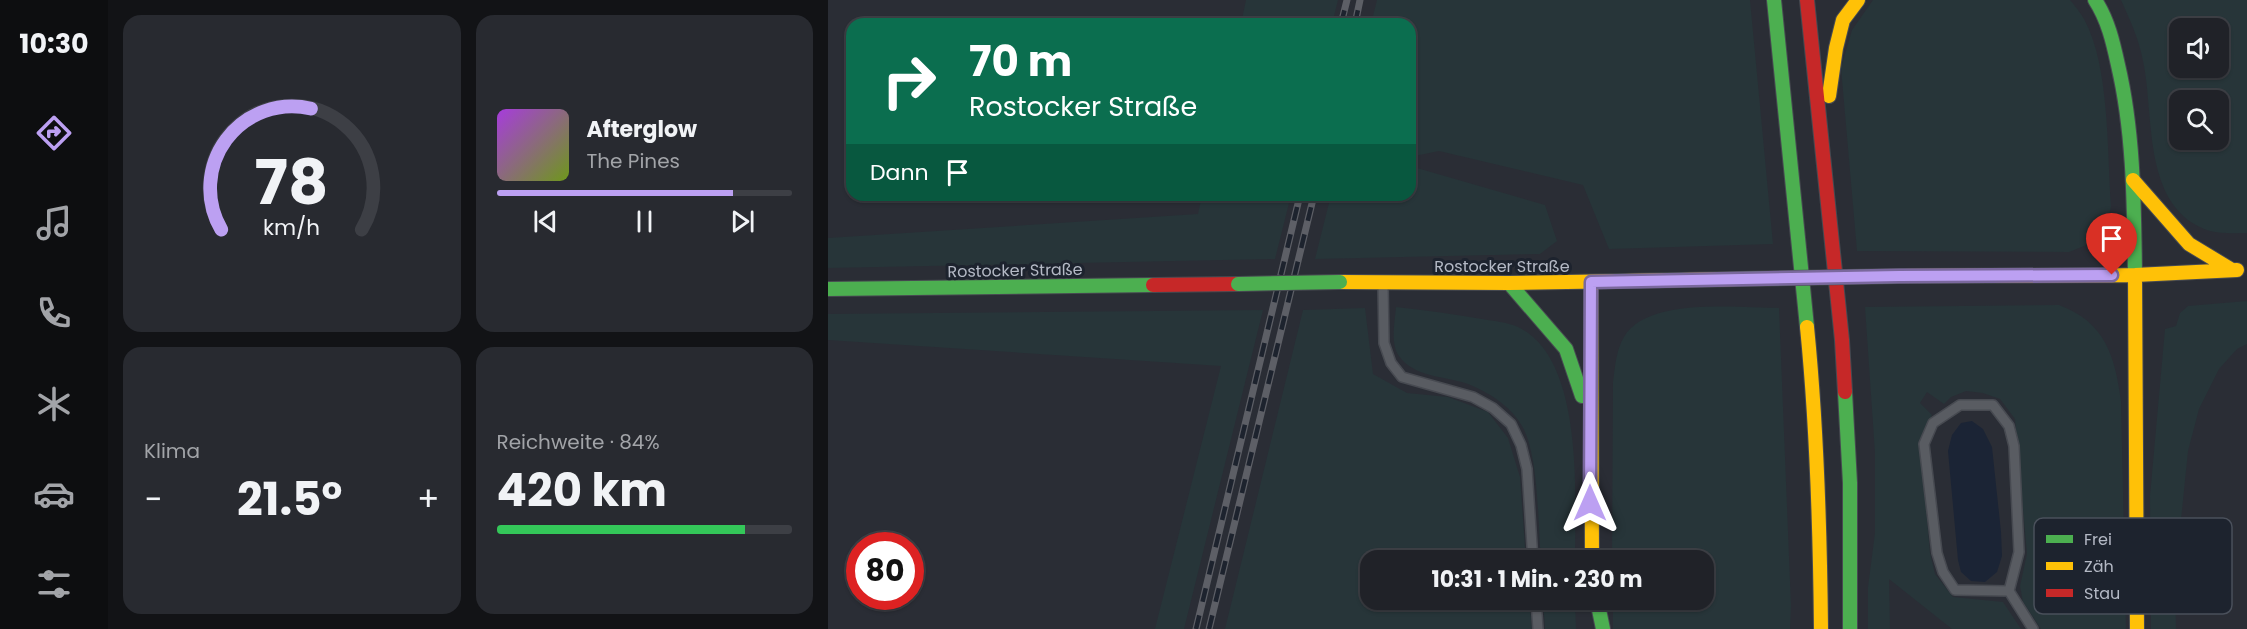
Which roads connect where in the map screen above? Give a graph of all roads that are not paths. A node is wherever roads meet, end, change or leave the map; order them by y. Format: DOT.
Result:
graph roads {
  1 [pos="1774,0"];
  2 [pos="1807,0"];
  3 [pos="1858,0"];
  4 [pos="2095,0"];
  5 [pos="1822,140"];
  6 [pos="2133,180"];
  7 [pos="2232,270"];
  8 [pos="2247,270"];
  9 [pos="2135,275"];
  10 [pos="1383,282"];
  11 [pos="1591,282"];
  12 [pos="1509,283"];
  13 [pos="828,289"];
  14 [pos="1590,420"];
  15 [pos="2136,518"];
  16 [pos="1820,545"];
  17 [pos="1532,550"];
  18 [pos="1592,550"];
  19 [pos="2009,591"];
  20 [pos="1537,610"];
  21 [pos="1588,610"];
  22 [pos="1599,610"];
  23 [pos="2137,614"];
  24 [pos="1588,619"];
  25 [pos="1538,629"];
  26 [pos="1603,629"];
  27 [pos="1807,629"];
  28 [pos="1821,629"];
  29 [pos="1850,629"];
  30 [pos="2033,629"];
  31 [pos="2137,629"];
  1 -- 16 [label="main road"];
  2 -- 5 [label="main road"];
  3 -- 5 [label="main road"];
  4 -- 6 [label="main road"];
  5 -- 29 [label="main road"];
  6 -- 7 [label="main road"];
  6 -- 9 [label="main road"];
  7 -- 8 [label="main road, Rostocker Straße"];
  7 -- 9 [label="main road, Rostocker Straße"];
  9 -- 11 [label="main road, Rostocker Straße, bridge"];
  9 -- 15 [label="main road"];
  10 -- 12 [label="main road, Rostocker Straße"];
  10 -- 13 [label="main road, Rostocker Straße, bridge"];
  10 -- 17 [label="lane"];
  11 -- 12 [label="main road, Rostocker Straße"];
  11 -- 14 [label="main road"];
  12 -- 14 [label="main road"];
  14 -- 18 [label="main road"];
  16 -- 27 [label="main road"];
  16 -- 28 [label="main road"];
  19 -- 19 [label="lane"];
  19 -- 30 [label="lane"];
  20 -- 25 [label="lane"];
  21 -- 24 [label="main road"];
  22 -- 26 [label="main road"];
  23 -- 31 [label="main road"];
}
